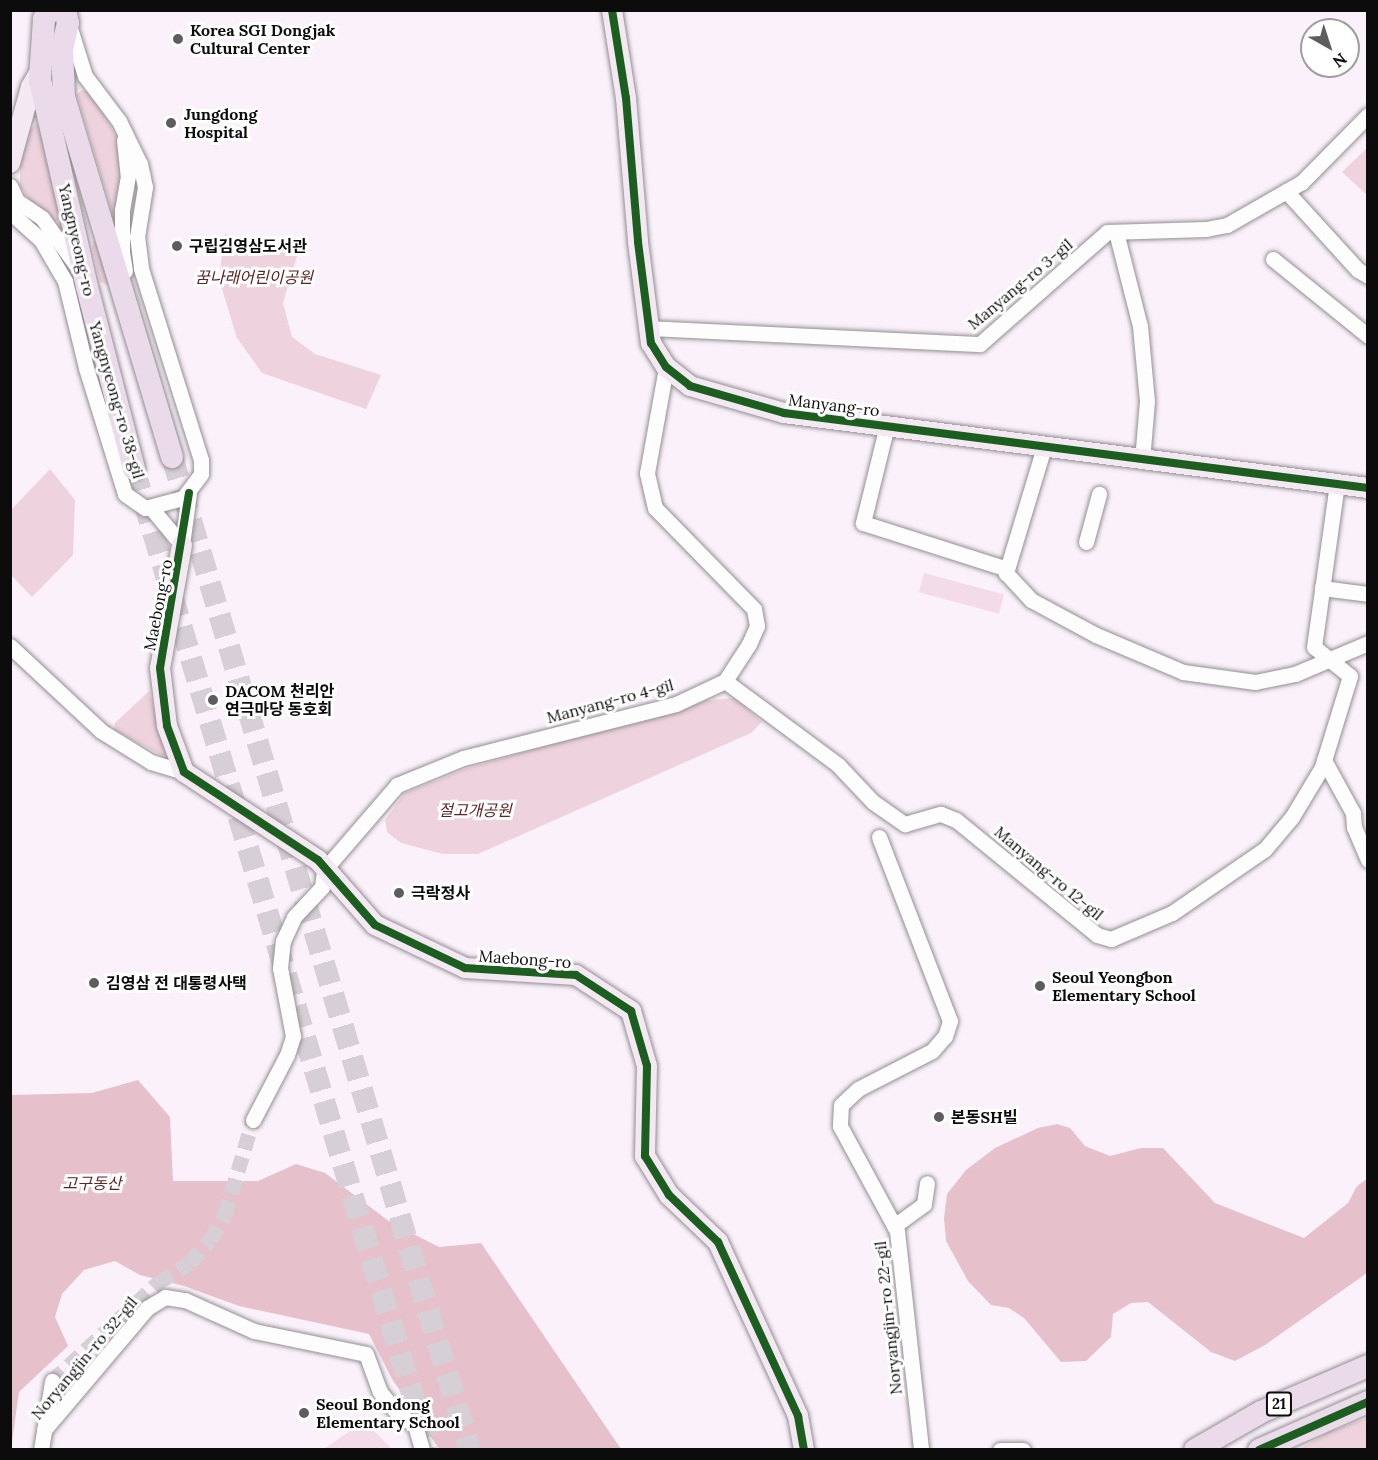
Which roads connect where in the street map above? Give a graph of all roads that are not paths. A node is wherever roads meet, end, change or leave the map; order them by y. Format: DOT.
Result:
graph roads {
  1 [pos="612,10"];
  2 [pos="61,15"];
  3 [pos="40,70"];
  4 [pos="1368,115"];
  5 [pos="121,124"];
  6 [pos="13,141"];
  7 [pos="10,163"];
  8 [pos="1286,191"];
  9 [pos="15,205"];
  10 [pos="1116,232"];
  11 [pos="1273,258"];
  12 [pos="1368,276"];
  13 [pos="87,287"];
  14 [pos="648,328"];
  15 [pos="136,330"];
  16 [pos="1368,336"];
  17 [pos="666,367"];
  18 [pos="888,425"];
  19 [pos="1044,447"];
  20 [pos="172,457"];
  21 [pos="1142,461"];
  22 [pos="134,469"];
  23 [pos="1338,484"];
  24 [pos="1368,488"];
  25 [pos="189,492"];
  26 [pos="1099,494"];
  27 [pos="152,509"];
  28 [pos="1086,542"];
  29 [pos="182,545"];
  30 [pos="1007,569"];
  31 [pos="1322,588"];
  32 [pos="1368,594"];
  33 [pos="1368,643"];
  34 [pos="10,646"];
  35 [pos="1328,659"];
  36 [pos="725,681"];
  37 [pos="1324,760"];
  38 [pos="184,772"];
  39 [pos="879,837"];
  40 [pos="1368,860"];
  41 [pos="324,870"];
  42 [pos="253,1120"];
  43 [pos="927,1183"];
  44 [pos="894,1226"];
  45 [pos="1368,1366"];
  46 [pos="52,1381"];
  47 [pos="1368,1402"];
  48 [pos="44,1430"];
  49 [pos="41,1449"];
  50 [pos="422,1449"];
  51 [pos="804,1449"];
  52 [pos="921,1449"];
  53 [pos="1000,1449"];
  54 [pos="1023,1449"];
  55 [pos="1195,1449"];
  56 [pos="1259,1449"];
  1 -- 14 [label="street, Manyang-ro"];
  2 -- 3 [label="main road, Yangnyeong-ro"];
  2 -- 5 [label="street"];
  2 -- 15 [label="main road, Yangnyeong-ro"];
  3 -- 6 [label="street"];
  3 -- 13 [label="main road, Yangnyeong-ro"];
  4 -- 8 [label="street, Manyang-ro 3-gil"];
  5 -- 15 [label="street"];
  5 -- 25 [label="street"];
  6 -- 7 [label="street"];
  8 -- 10 [label="street, Manyang-ro 3-gil"];
  8 -- 12 [label="street"];
  9 -- 13 [label="street"];
  9 -- 27 [label="street, Yangnyeong-ro 38-gil"];
  10 -- 14 [label="street, Manyang-ro 3-gil"];
  10 -- 21 [label="street"];
  11 -- 16 [label="street"];
  13 -- 22 [label="main road, Yangnyeong-ro"];
  14 -- 17 [label="street, Manyang-ro"];
  15 -- 20 [label="main road, Yangnyeong-ro"];
  17 -- 18 [label="street, Manyang-ro"];
  17 -- 36 [label="street"];
  18 -- 19 [label="street, Manyang-ro"];
  18 -- 30 [label="street"];
  19 -- 21 [label="street, Manyang-ro"];
  19 -- 30 [label="street"];
  21 -- 23 [label="street, Manyang-ro"];
  23 -- 24 [label="street, Manyang-ro"];
  23 -- 31 [label="street, Manyang-ro 12-gil"];
  25 -- 27 [label="street"];
  25 -- 29 [label="street"];
  26 -- 28 [label="street"];
  27 -- 29 [label="street"];
  29 -- 38 [label="street, Maebong-ro"];
  30 -- 35 [label="street"];
  31 -- 32 [label="street"];
  31 -- 35 [label="street, Manyang-ro 12-gil"];
  33 -- 35 [label="street"];
  34 -- 38 [label="street"];
  35 -- 37 [label="street, Manyang-ro 12-gil"];
  36 -- 37 [label="street, Manyang-ro 12-gil"];
  36 -- 41 [label="street, Manyang-ro 4-gil"];
  37 -- 40 [label="street"];
  38 -- 41 [label="street, Maebong-ro"];
  39 -- 44 [label="street, Noryangjin-ro 22-gil"];
  41 -- 42 [label="street, Manyang-ro 4-gil"];
  41 -- 51 [label="street, Maebong-ro"];
  43 -- 44 [label="street"];
  44 -- 52 [label="street, Noryangjin-ro 22-gil"];
  45 -- 55 [label="main road, 21"];
  46 -- 48 [label="street"];
  47 -- 56 [label="main road, 21"];
  48 -- 49 [label="street, Noryangjin-ro 32-gil"];
  48 -- 50 [label="street, Noryangjin-ro 32-gil"];
  53 -- 54 [label="street"];
}
